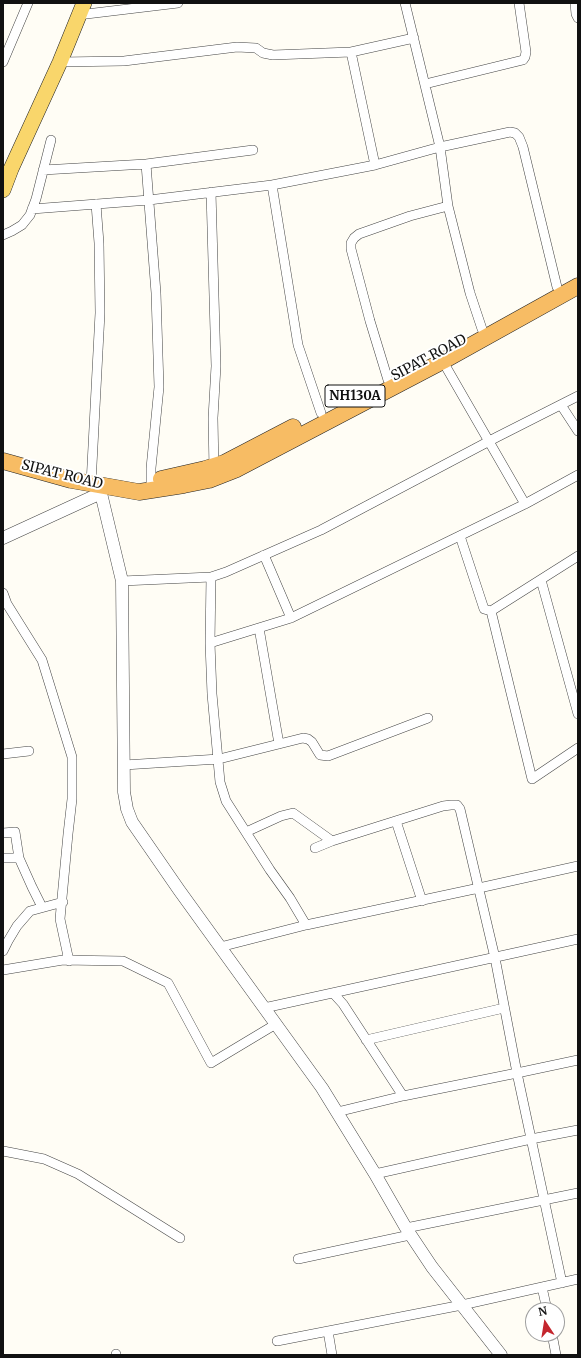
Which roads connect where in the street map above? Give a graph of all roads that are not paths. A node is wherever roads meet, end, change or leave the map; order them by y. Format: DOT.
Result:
graph roads {
  1 [pos="28,3"];
  2 [pos="178,3"];
  3 [pos="405,3"];
  4 [pos="519,3"];
  5 [pos="575,3"];
  6 [pos="160,4"];
  7 [pos="81,9"];
  8 [pos="578,18"];
  9 [pos="414,38"];
  10 [pos="351,52"];
  11 [pos="3,62"];
  12 [pos="60,62"];
  13 [pos="425,84"];
  14 [pos="51,140"];
  15 [pos="440,148"];
  16 [pos="253,150"];
  17 [pos="146,164"];
  18 [pos="375,165"];
  19 [pos="43,170"];
  20 [pos="272,185"];
  21 [pos="3,190"];
  22 [pos="211,192"];
  23 [pos="149,200"];
  24 [pos="96,204"];
  25 [pos="448,206"];
  26 [pos="32,209"];
  27 [pos="3,235"];
  28 [pos="578,275"];
  29 [pos="578,286"];
  30 [pos="557,287"];
  31 [pos="482,329"];
  32 [pos="441,357"];
  33 [pos="388,380"];
  34 [pos="578,396"];
  35 [pos="561,405"];
  36 [pos="321,413"];
  37 [pos="578,431"];
  38 [pos="488,441"];
  39 [pos="3,461"];
  40 [pos="215,472"];
  41 [pos="578,475"];
  42 [pos="151,486"];
  43 [pos="97,487"];
  44 [pos="525,504"];
  45 [pos="460,536"];
  46 [pos="3,538"];
  47 [pos="264,555"];
  48 [pos="578,556"];
  49 [pos="211,577"];
  50 [pos="541,580"];
  51 [pos="122,581"];
  52 [pos="3,593"];
  53 [pos="491,611"];
  54 [pos="291,618"];
  55 [pos="259,628"];
  56 [pos="210,643"];
  57 [pos="578,714"];
  58 [pos="428,718"];
  59 [pos="279,744"];
  60 [pos="578,748"];
  61 [pos="29,751"];
  62 [pos="3,754"];
  63 [pos="219,759"];
  64 [pos="124,765"];
  65 [pos="396,821"];
  66 [pos="246,832"];
  67 [pos="3,833"];
  68 [pos="332,841"];
  69 [pos="315,848"];
  70 [pos="3,858"];
  71 [pos="20,858"];
  72 [pos="578,866"];
  73 [pos="479,888"];
  74 [pos="422,901"];
  75 [pos="62,902"];
  76 [pos="42,907"];
  77 [pos="306,925"];
  78 [pos="3,930"];
  79 [pos="11,935"];
  80 [pos="578,939"];
  81 [pos="220,947"];
  82 [pos="3,951"];
  83 [pos="494,958"];
  84 [pos="69,961"];
  85 [pos="3,970"];
  86 [pos="333,993"];
  87 [pos="264,1008"];
  88 [pos="504,1008"];
  89 [pos="276,1024"];
  90 [pos="366,1040"];
  91 [pos="578,1060"];
  92 [pos="517,1073"];
  93 [pos="403,1096"];
  94 [pos="337,1112"];
  95 [pos="578,1130"];
  96 [pos="531,1139"];
  97 [pos="3,1151"];
  98 [pos="375,1174"];
  99 [pos="578,1193"];
  100 [pos="544,1200"];
  101 [pos="408,1232"];
  102 [pos="180,1238"];
  103 [pos="298,1259"];
  104 [pos="578,1279"];
  105 [pos="562,1283"];
  106 [pos="542,1287"];
  107 [pos="545,1302"];
  108 [pos="462,1305"];
  109 [pos="328,1330"];
  110 [pos="277,1340"];
  111 [pos="554,1342"];
  112 [pos="332,1355"];
  113 [pos="501,1355"];
  114 [pos="556,1355"];
  1 -- 11 [label="street"];
  2 -- 6 [label="street"];
  3 -- 9 [label="street"];
  4 -- 13 [label="street"];
  5 -- 8 [label="street"];
  6 -- 7 [label="street"];
  7 -- 12 [label="main road"];
  9 -- 10 [label="street"];
  9 -- 13 [label="street"];
  10 -- 12 [label="street"];
  10 -- 18 [label="street"];
  12 -- 21 [label="main road"];
  13 -- 15 [label="street"];
  14 -- 19 [label="street"];
  15 -- 18 [label="street"];
  15 -- 25 [label="street"];
  15 -- 30 [label="street"];
  16 -- 17 [label="street"];
  17 -- 19 [label="street"];
  17 -- 23 [label="street"];
  18 -- 20 [label="street"];
  19 -- 26 [label="street"];
  20 -- 22 [label="street"];
  20 -- 36 [label="street"];
  22 -- 23 [label="street"];
  22 -- 40 [label="street"];
  23 -- 24 [label="street"];
  23 -- 42 [label="street"];
  24 -- 26 [label="street"];
  24 -- 43 [label="street"];
  25 -- 31 [label="street"];
  25 -- 33 [label="street"];
  26 -- 27 [label="street"];
  28 -- 30 [label="highway, SIPAT ROAD / NH130A"];
  29 -- 32 [label="highway, SIPAT ROAD / NH130A"];
  30 -- 31 [label="highway, SIPAT ROAD / NH130A"];
  31 -- 32 [label="highway, SIPAT ROAD / NH130A"];
  32 -- 33 [label="highway, SIPAT ROAD / NH130A"];
  32 -- 38 [label="street"];
  32 -- 40 [label="highway, SIPAT ROAD / NH130A"];
  33 -- 36 [label="highway, SIPAT ROAD / NH130A"];
  34 -- 35 [label="street"];
  35 -- 37 [label="street"];
  35 -- 38 [label="street"];
  36 -- 40 [label="highway, SIPAT ROAD / NH130A"];
  38 -- 44 [label="street"];
  38 -- 47 [label="street"];
  39 -- 43 [label="highway, SIPAT ROAD / NH130A"];
  40 -- 42 [label="highway, SIPAT ROAD / NH130A"];
  41 -- 44 [label="street"];
  42 -- 43 [label="highway, SIPAT ROAD / NH130A"];
  43 -- 46 [label="street"];
  43 -- 51 [label="street"];
  44 -- 45 [label="street"];
  45 -- 53 [label="street"];
  45 -- 54 [label="street"];
  47 -- 49 [label="street"];
  47 -- 54 [label="street"];
  48 -- 50 [label="street"];
  49 -- 51 [label="street"];
  49 -- 56 [label="street"];
  50 -- 53 [label="street"];
  50 -- 57 [label="street"];
  51 -- 64 [label="street"];
  52 -- 75 [label="street"];
  53 -- 60 [label="street"];
  54 -- 55 [label="street"];
  55 -- 56 [label="street"];
  55 -- 59 [label="street"];
  56 -- 63 [label="street"];
  58 -- 59 [label="street"];
  59 -- 63 [label="street"];
  61 -- 62 [label="street"];
  63 -- 64 [label="street"];
  63 -- 66 [label="street"];
  64 -- 81 [label="street"];
  65 -- 68 [label="street"];
  65 -- 73 [label="street"];
  65 -- 74 [label="street"];
  66 -- 68 [label="street"];
  66 -- 77 [label="street"];
  67 -- 71 [label="street"];
  68 -- 69 [label="street"];
  70 -- 71 [label="street"];
  71 -- 76 [label="street"];
  72 -- 73 [label="street"];
  73 -- 74 [label="street"];
  73 -- 83 [label="street"];
  74 -- 77 [label="street"];
  75 -- 76 [label="street"];
  75 -- 84 [label="street"];
  76 -- 79 [label="street"];
  77 -- 81 [label="street"];
  78 -- 79 [label="street"];
  79 -- 82 [label="street"];
  80 -- 83 [label="street"];
  81 -- 87 [label="street"];
  83 -- 86 [label="street"];
  83 -- 88 [label="street"];
  84 -- 85 [label="street"];
  84 -- 89 [label="street"];
  86 -- 87 [label="street"];
  86 -- 90 [label="street"];
  87 -- 89 [label="street"];
  88 -- 90 [label="street"];
  88 -- 92 [label="street"];
  89 -- 94 [label="street"];
  90 -- 93 [label="street"];
  91 -- 92 [label="street"];
  92 -- 93 [label="street"];
  92 -- 96 [label="street"];
  93 -- 94 [label="street"];
  94 -- 98 [label="street"];
  95 -- 96 [label="street"];
  96 -- 98 [label="street"];
  96 -- 100 [label="street"];
  97 -- 102 [label="street"];
  98 -- 101 [label="street"];
  99 -- 100 [label="street"];
  100 -- 101 [label="street"];
  100 -- 105 [label="street"];
  101 -- 103 [label="street"];
  101 -- 108 [label="street"];
  104 -- 105 [label="street"];
  105 -- 106 [label="street"];
  106 -- 107 [label="street"];
  106 -- 108 [label="street"];
  108 -- 109 [label="street"];
  108 -- 113 [label="street"];
  109 -- 110 [label="street"];
  109 -- 112 [label="street"];
  111 -- 114 [label="street"];
}
